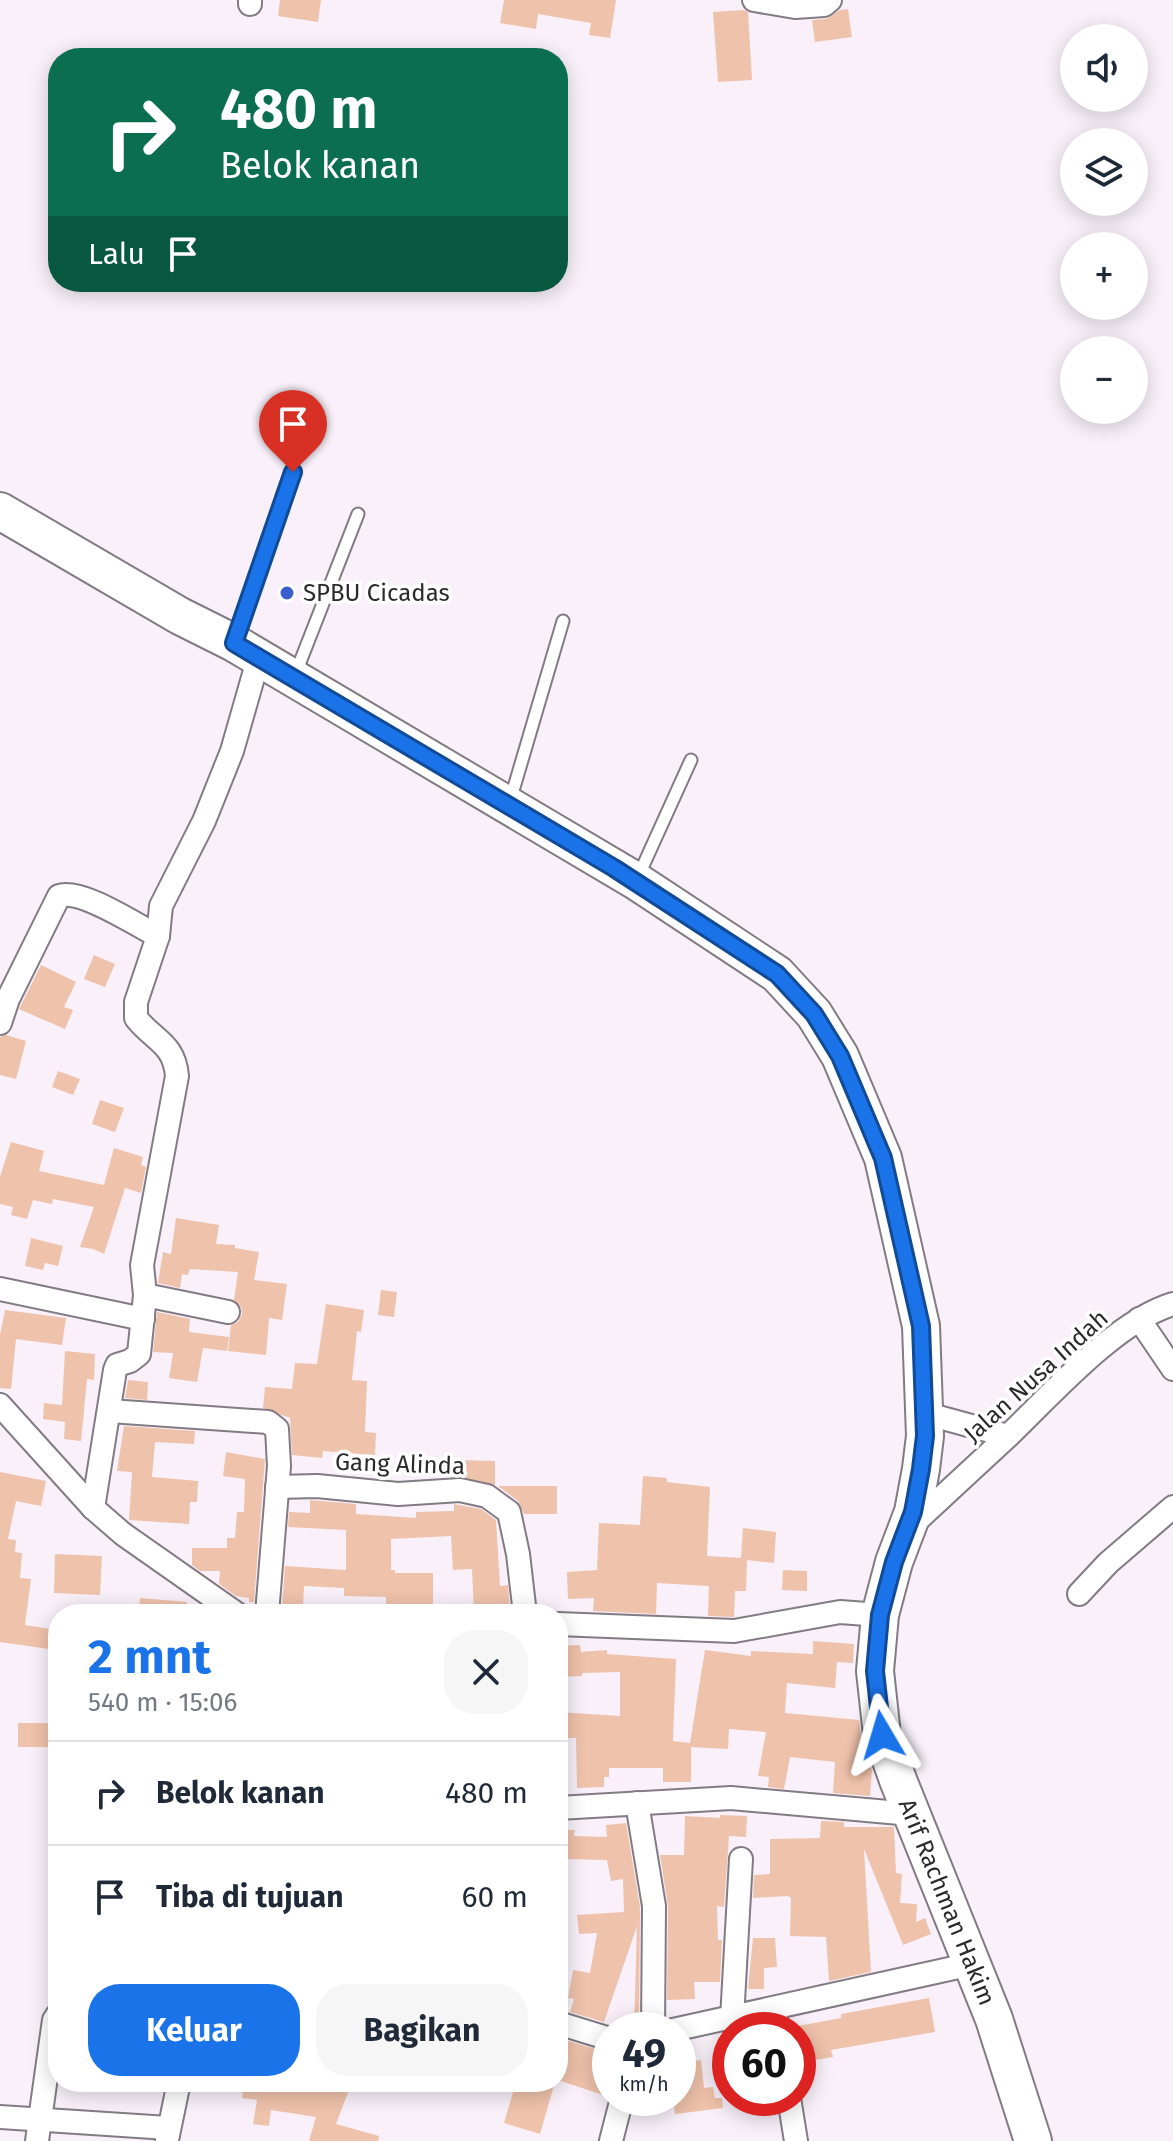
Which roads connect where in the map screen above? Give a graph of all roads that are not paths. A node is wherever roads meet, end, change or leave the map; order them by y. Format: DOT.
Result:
graph roads {
  1 [pos="754,0"];
  2 [pos="830,0"];
  3 [pos="293,472"];
  4 [pos="0,511"];
  5 [pos="358,514"];
  6 [pos="563,621"];
  7 [pos="246,651"];
  8 [pos="293,679"];
  9 [pos="691,760"];
  10 [pos="508,805"];
  11 [pos="636,881"];
  12 [pos="158,936"];
  13 [pos="0,1023"];
  14 [pos="0,1289"];
  15 [pos="145,1295"];
  16 [pos="1173,1304"];
  17 [pos="228,1312"];
  18 [pos="143,1319"];
  19 [pos="1139,1319"];
  20 [pos="1173,1369"];
  21 [pos="110,1411"];
  22 [pos="2,1413"];
  23 [pos="924,1413"];
  24 [pos="1008,1436"];
  25 [pos="277,1487"];
  26 [pos="1173,1507"];
  27 [pos="93,1508"];
  28 [pos="906,1530"];
  29 [pos="1079,1594"];
  30 [pos="223,1604"];
  31 [pos="268,1604"];
  32 [pos="524,1604"];
  33 [pos="880,1615"];
  34 [pos="568,1624"];
  35 [pos="637,1803"];
  36 [pos="568,1807"];
  37 [pos="911,1814"];
  38 [pos="741,1859"];
  39 [pos="972,1964"];
  40 [pos="653,2012"];
  41 [pos="732,2012"];
  42 [pos="804,2012"];
  43 [pos="568,2026"];
  44 [pos="592,2033"];
  45 [pos="48,2064"];
  46 [pos="177,2092"];
  47 [pos="617,2116"];
  48 [pos="792,2116"];
  49 [pos="0,2117"];
  50 [pos="39,2131"];
  51 [pos="167,2134"];
  52 [pos="611,2141"];
  53 [pos="796,2141"];
  54 [pos="1033,2141"];
  1 -- 2 [label="street"];
  3 -- 7 [label="lane"];
  4 -- 7 [label="main road, Arif Rachman Hakim"];
  5 -- 8 [label="lane"];
  6 -- 10 [label="lane"];
  7 -- 8 [label="main road, Arif Rachman Hakim"];
  7 -- 12 [label="street"];
  8 -- 10 [label="main road, Arif Rachman Hakim"];
  9 -- 11 [label="lane"];
  10 -- 11 [label="main road, Arif Rachman Hakim"];
  11 -- 23 [label="main road, Arif Rachman Hakim"];
  12 -- 13 [label="street"];
  12 -- 15 [label="street"];
  14 -- 18 [label="street"];
  15 -- 17 [label="street"];
  15 -- 18 [label="street"];
  16 -- 19 [label="street, Jalan Nusa Indah"];
  18 -- 21 [label="street"];
  19 -- 20 [label="street"];
  19 -- 24 [label="street, Jalan Nusa Indah"];
  21 -- 25 [label="street"];
  21 -- 27 [label="street"];
  22 -- 27 [label="street"];
  23 -- 24 [label="street"];
  23 -- 28 [label="main road, Arif Rachman Hakim"];
  24 -- 28 [label="street, Jalan Nusa Indah"];
  25 -- 31 [label="street"];
  25 -- 32 [label="street, Gang Alinda"];
  26 -- 29 [label="street"];
  27 -- 30 [label="street"];
  28 -- 33 [label="main road, Arif Rachman Hakim"];
  33 -- 34 [label="street"];
  33 -- 37 [label="main road, Arif Rachman Hakim"];
  35 -- 36 [label="street"];
  35 -- 37 [label="street"];
  35 -- 40 [label="street"];
  37 -- 39 [label="main road, Arif Rachman Hakim"];
  38 -- 41 [label="street"];
  39 -- 42 [label="street"];
  39 -- 54 [label="main road, Arif Rachman Hakim"];
  43 -- 44 [label="street"];
  45 -- 50 [label="street"];
  46 -- 51 [label="street"];
  47 -- 52 [label="street"];
  48 -- 53 [label="street"];
  49 -- 50 [label="street"];
  50 -- 51 [label="street"];
}
